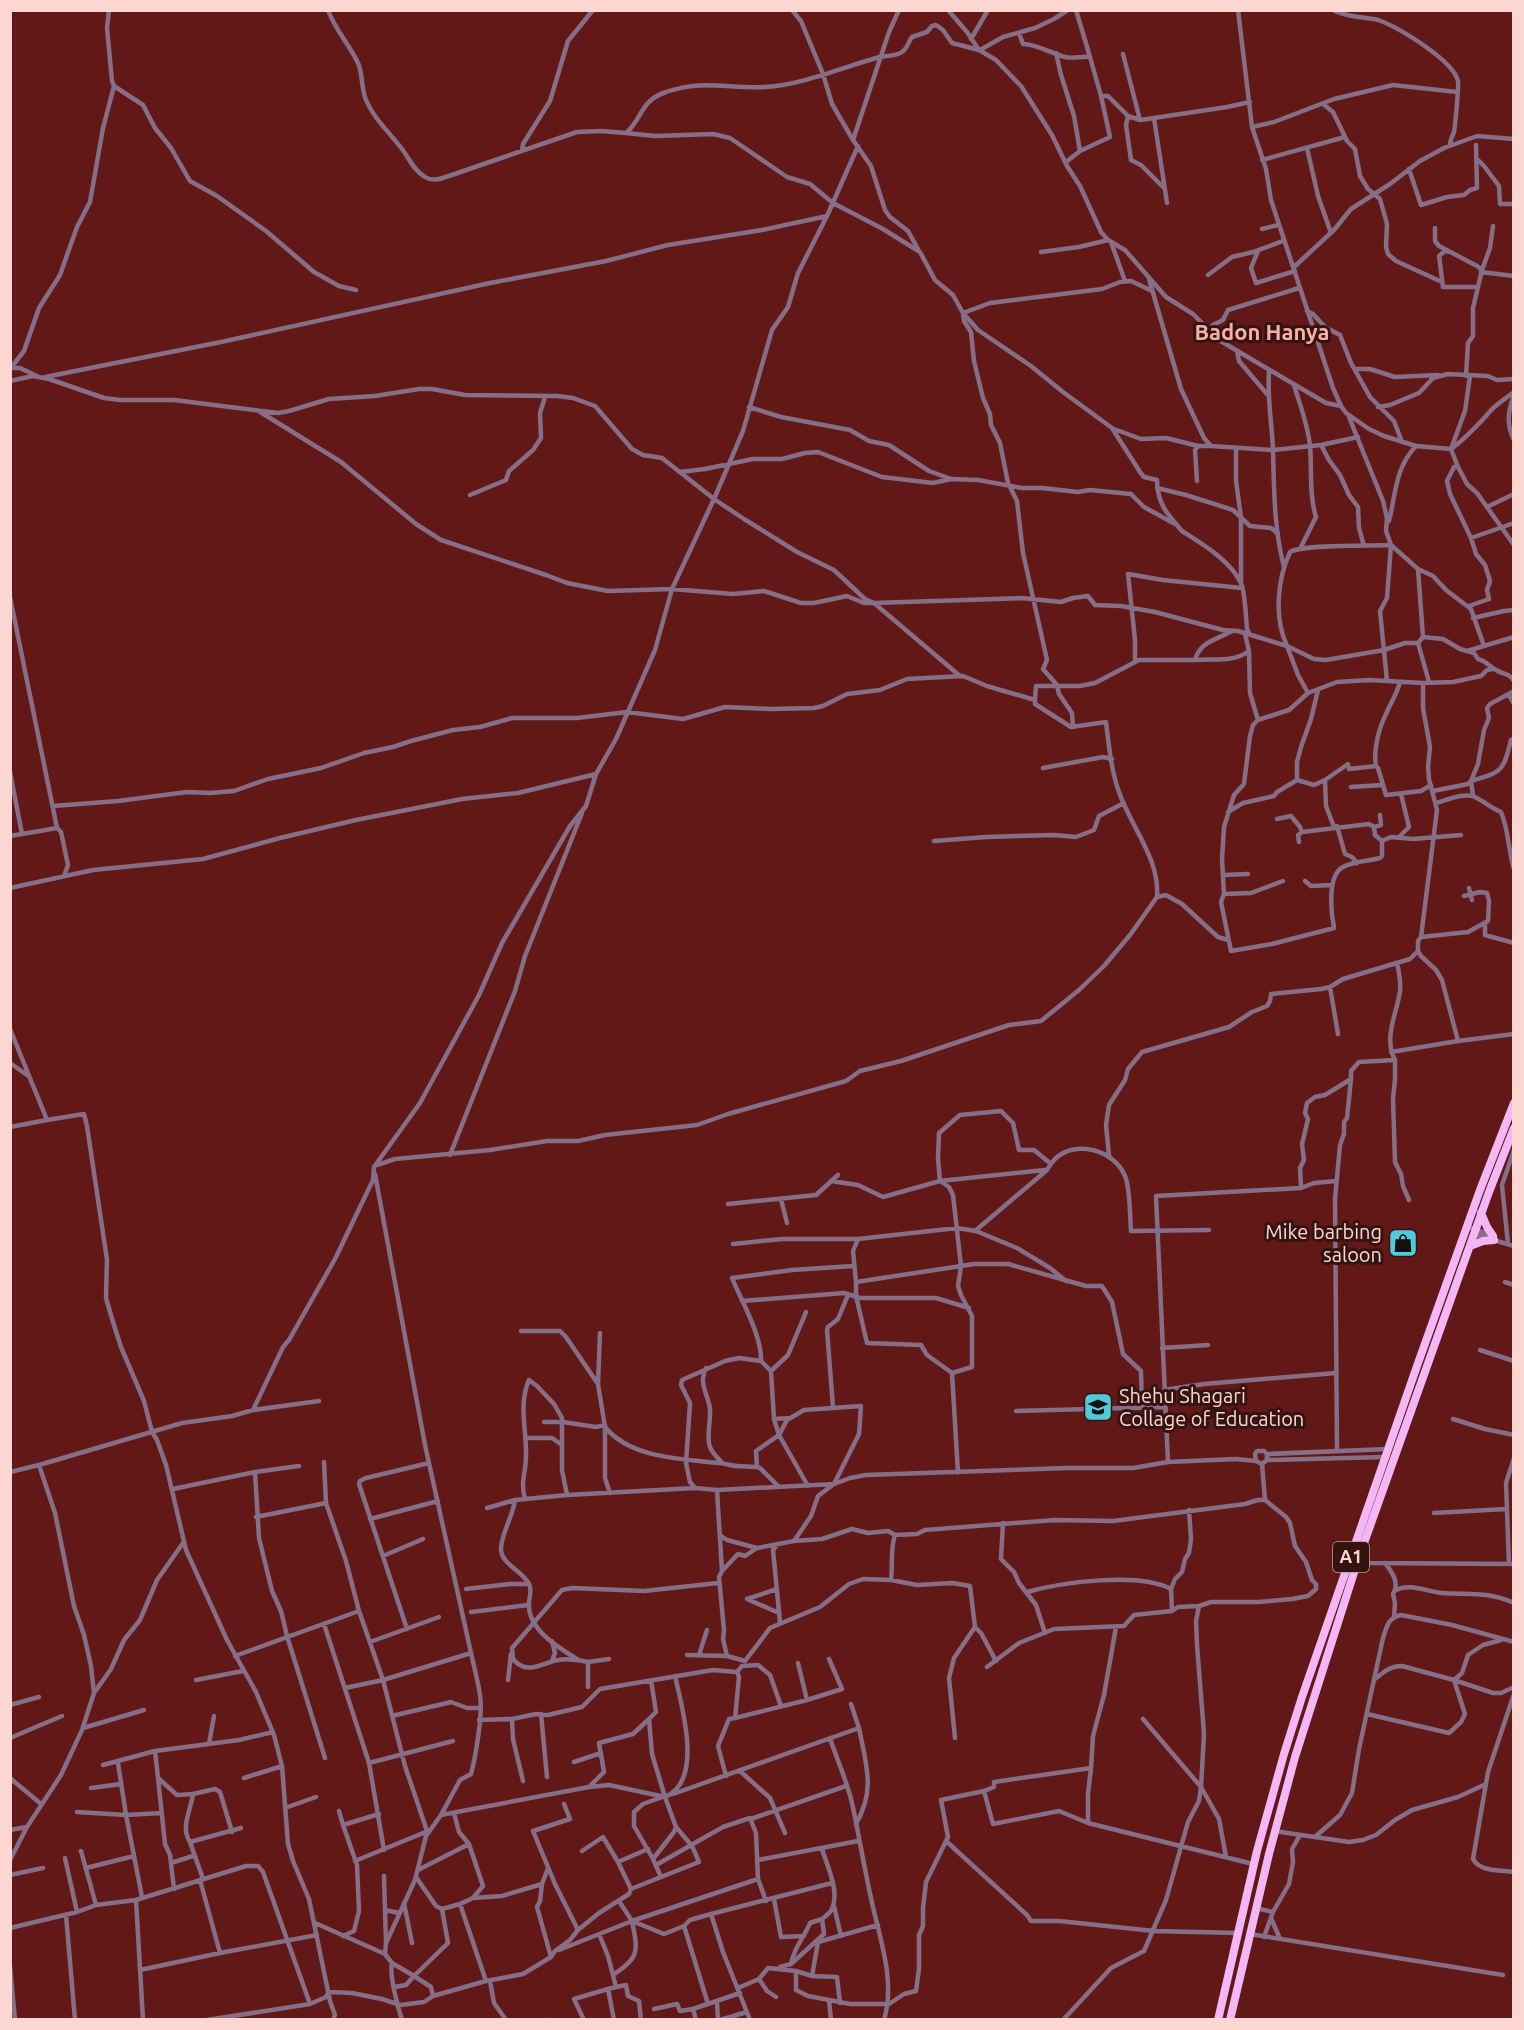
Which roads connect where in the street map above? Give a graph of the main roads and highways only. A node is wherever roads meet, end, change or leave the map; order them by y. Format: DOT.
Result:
graph roads {
  1 [pos="1514,1103"];
  2 [pos="1514,1128"];
  3 [pos="1481,1213"];
  4 [pos="1471,1230"];
  5 [pos="1470,1246"];
  6 [pos="1245,1903"];
  7 [pos="1256,1907"];
  8 [pos="1218,2019"];
  9 [pos="1230,2019"];
  1 -- 4 [label="highway, A1"];
  2 -- 3 [label="highway, A1"];
  3 -- 4 [label="highway, A1"];
  3 -- 5 [label="highway"];
  4 -- 5 [label="highway, A1"];
  4 -- 6 [label="highway, A1"];
  5 -- 7 [label="highway, A1"];
  6 -- 7 [label="highway"];
  6 -- 8 [label="highway, A1"];
  7 -- 9 [label="highway, A1"];
}
